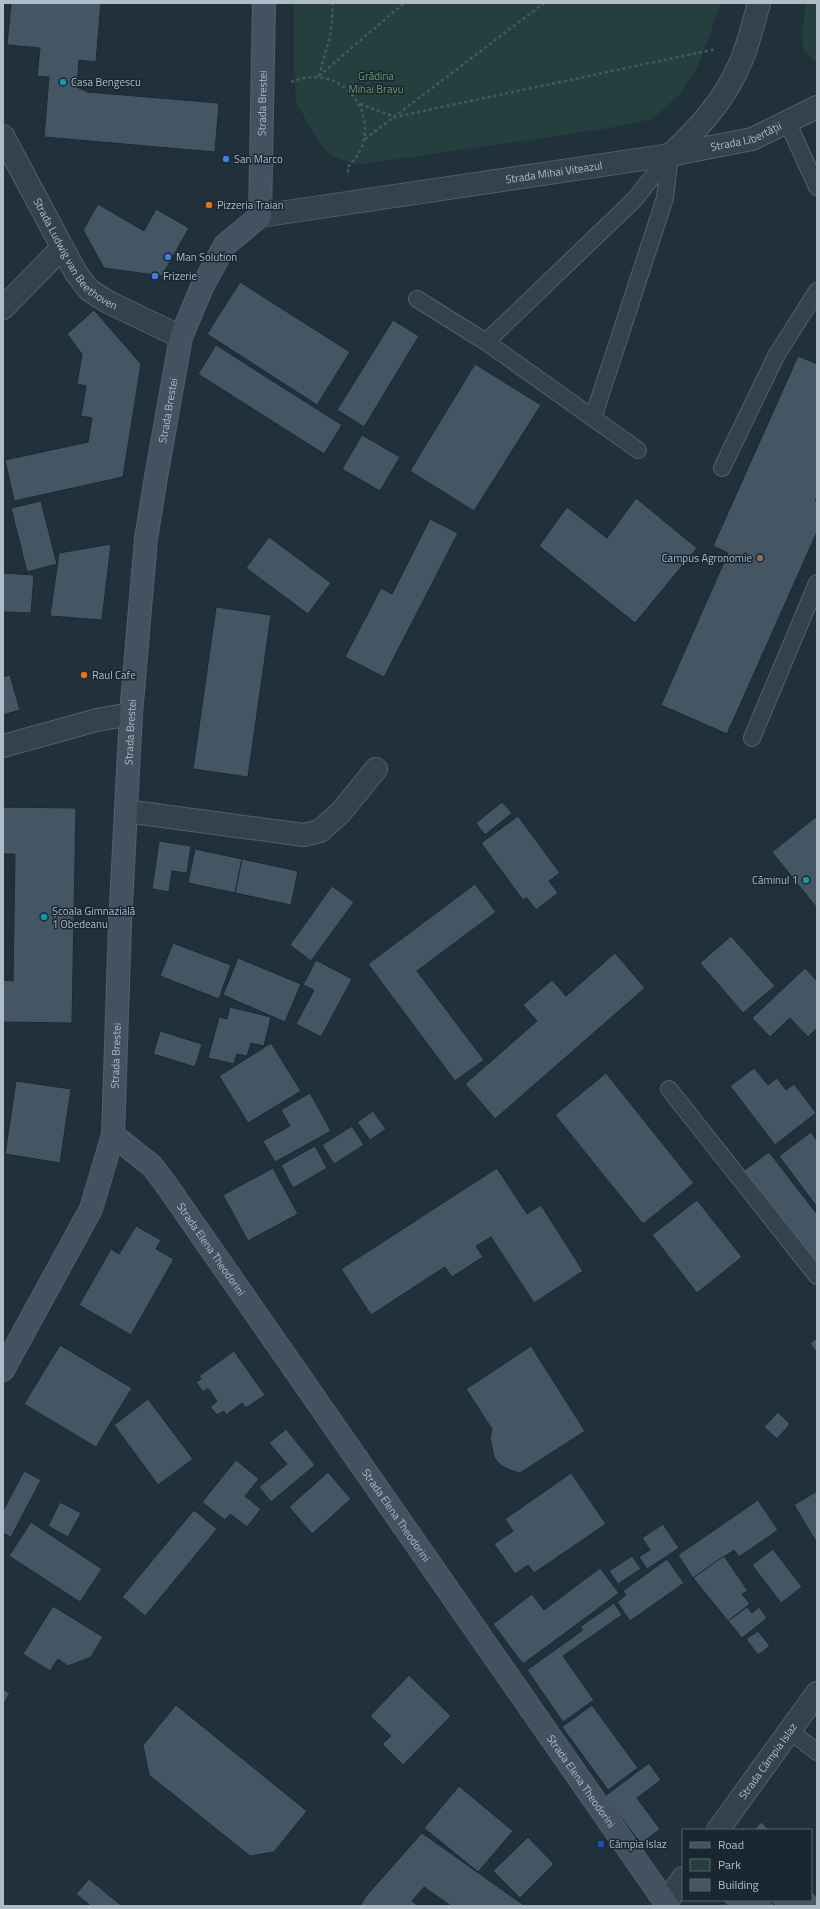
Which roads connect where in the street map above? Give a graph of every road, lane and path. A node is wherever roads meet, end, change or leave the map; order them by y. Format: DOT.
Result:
graph roads {
  1 [pos="264,3"];
  2 [pos="334,3"];
  3 [pos="404,3"];
  4 [pos="544,3"];
  5 [pos="759,3"];
  6 [pos="747,42"];
  7 [pos="319,76"];
  8 [pos="263,88"];
  9 [pos="360,104"];
  10 [pos="817,107"];
  11 [pos="395,116"];
  12 [pos="787,121"];
  13 [pos="3,136"];
  14 [pos="365,138"];
  15 [pos="670,155"];
  16 [pos="817,187"];
  17 [pos="356,200"];
  18 [pos="260,216"];
  19 [pos="62,248"];
  20 [pos="817,291"];
  21 [pos="417,300"];
  22 [pos="3,308"];
  23 [pos="181,337"];
  24 [pos="486,342"];
  25 [pos="593,418"];
  26 [pos="638,450"];
  27 [pos="722,468"];
  28 [pos="817,583"];
  29 [pos="131,714"];
  30 [pos="752,738"];
  31 [pos="3,746"];
  32 [pos="376,769"];
  33 [pos="126,811"];
  34 [pos="670,1089"];
  35 [pos="113,1135"];
  36 [pos="817,1276"];
  37 [pos="3,1370"];
  38 [pos="817,1693"];
  39 [pos="790,1731"];
  40 [pos="817,1752"];
  41 [pos="719,1829"];
  42 [pos="682,1880"];
  43 [pos="665,1905"];
  1 -- 8 [label="main road, Strada Brestei"];
  2 -- 7 [label="path"];
  3 -- 7 [label="path"];
  4 -- 11 [label="path"];
  5 -- 6 [label="street"];
  6 -- 11 [label="path"];
  6 -- 15 [label="street"];
  7 -- 8 [label="path"];
  7 -- 9 [label="path"];
  8 -- 18 [label="main road, Strada Brestei"];
  9 -- 11 [label="path"];
  9 -- 14 [label="path"];
  10 -- 12 [label="street, Strada Libertății"];
  11 -- 14 [label="path"];
  12 -- 15 [label="street, Strada Libertății"];
  12 -- 16 [label="lane"];
  13 -- 19 [label="street, Strada Ludwig van Beethoven"];
  14 -- 17 [label="path"];
  15 -- 17 [label="street, Strada Mihai Viteazul"];
  15 -- 24 [label="lane"];
  15 -- 25 [label="lane"];
  17 -- 18 [label="street, Strada Mihai Viteazul"];
  18 -- 23 [label="main road, Strada Brestei"];
  19 -- 22 [label="street"];
  19 -- 23 [label="street, Strada Ludwig van Beethoven"];
  20 -- 27 [label="lane"];
  21 -- 24 [label="lane"];
  23 -- 29 [label="main road, Strada Brestei"];
  24 -- 25 [label="lane"];
  25 -- 26 [label="lane"];
  28 -- 30 [label="lane"];
  29 -- 31 [label="street"];
  29 -- 33 [label="main road, Strada Brestei"];
  32 -- 33 [label="street"];
  33 -- 35 [label="main road, Strada Brestei"];
  34 -- 36 [label="lane"];
  35 -- 37 [label="main road, Strada Brestei"];
  35 -- 43 [label="main road, Strada Elena Theodorini"];
  38 -- 39 [label="street, Strada Câmpia Islaz"];
  39 -- 40 [label="lane"];
  39 -- 41 [label="street, Strada Câmpia Islaz"];
  42 -- 43 [label="street"];
}
